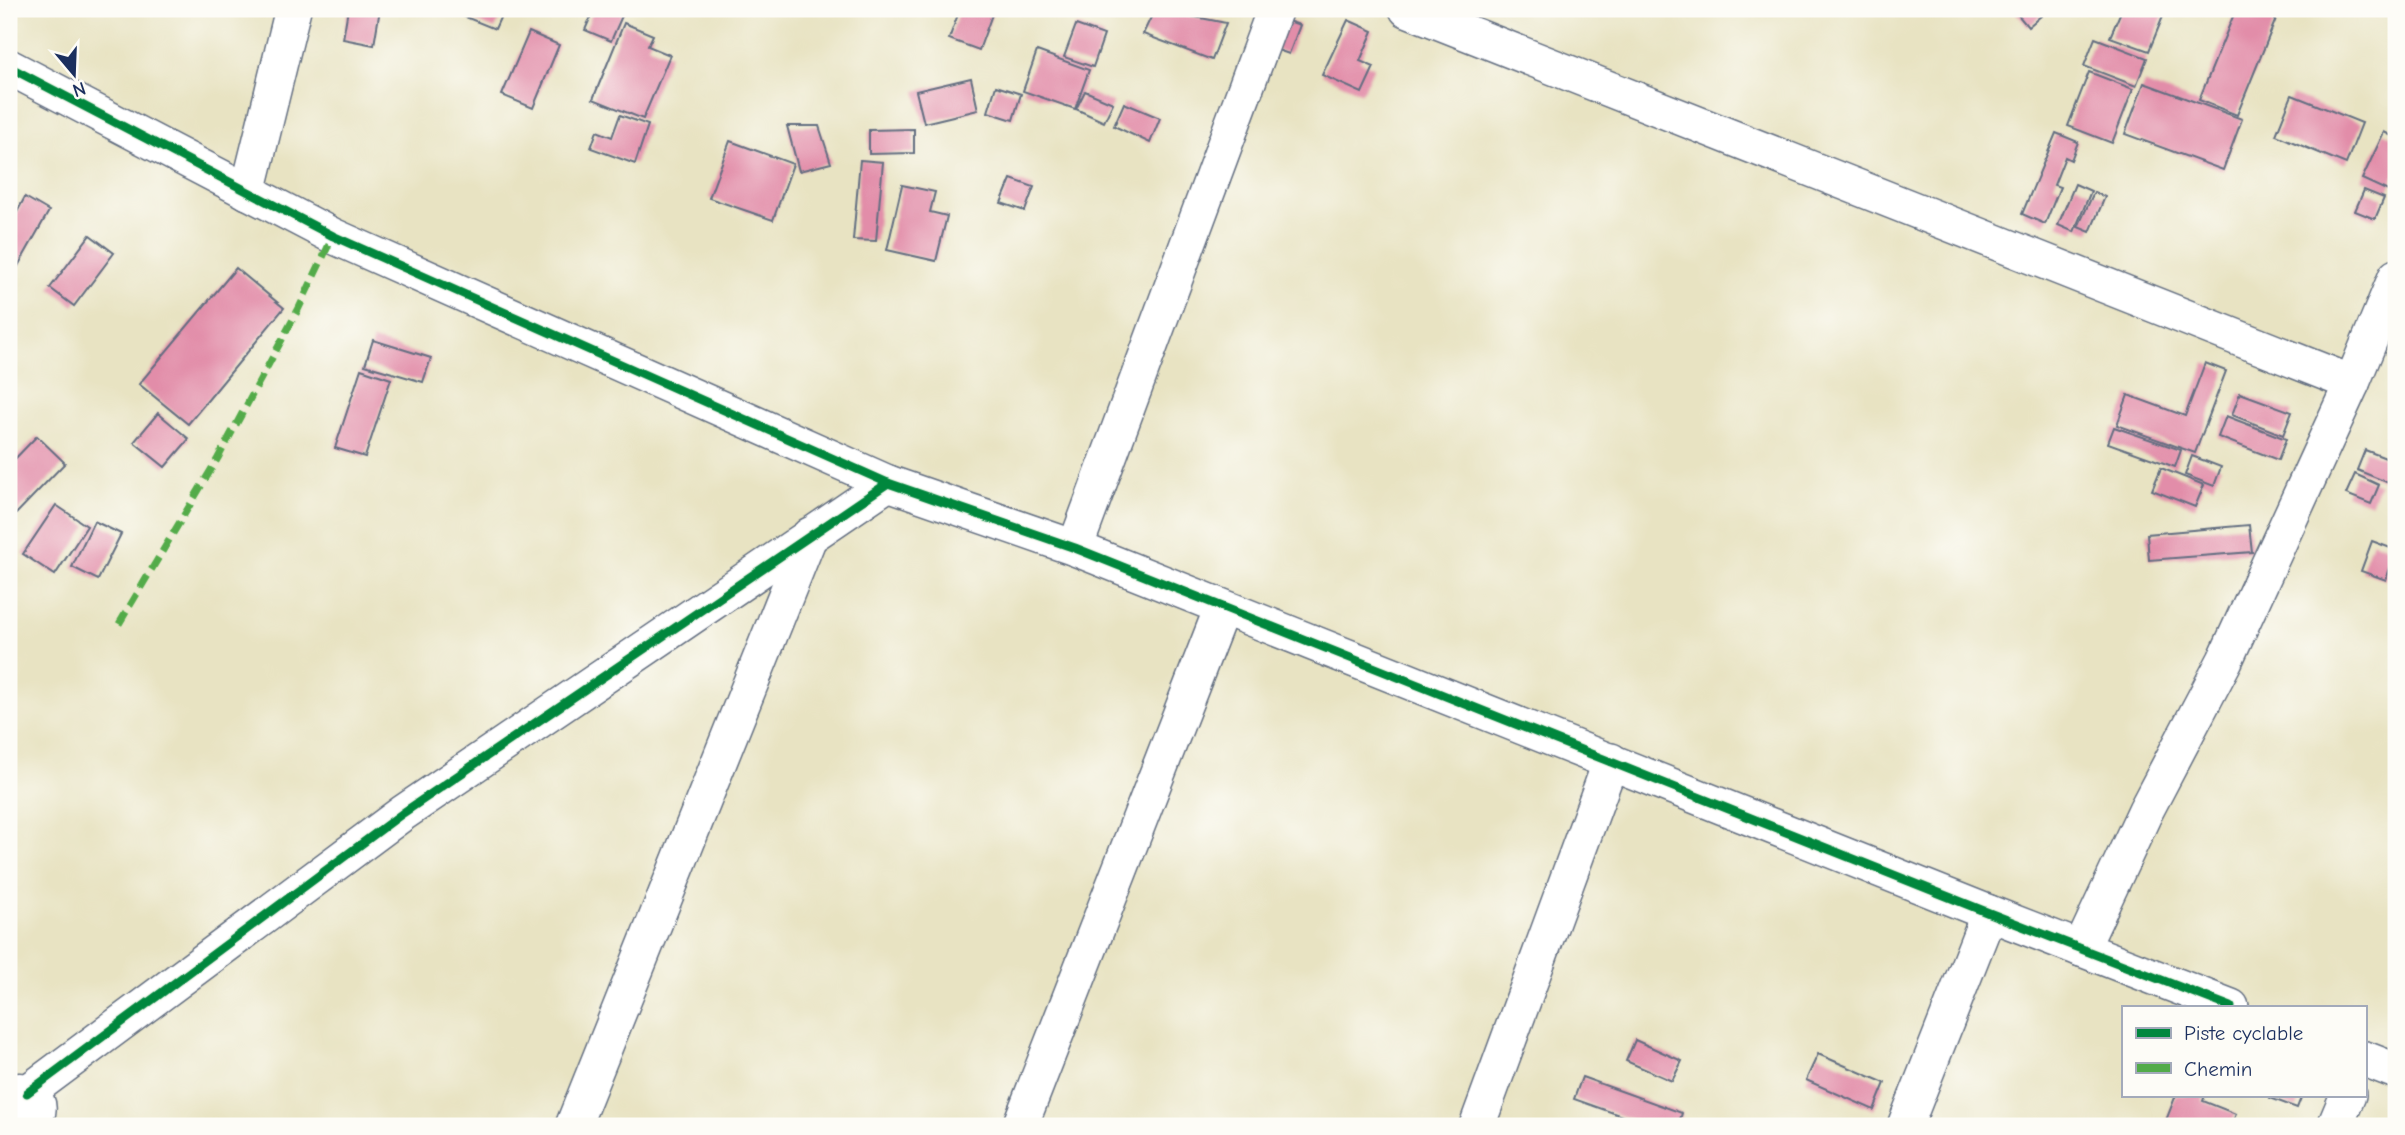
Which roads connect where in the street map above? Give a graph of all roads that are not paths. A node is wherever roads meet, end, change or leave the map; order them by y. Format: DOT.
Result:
graph roads {
  1 [pos="293,9"];
  2 [pos="1275,9"];
  3 [pos="1407,9"];
  4 [pos="9,67"];
  5 [pos="248,192"];
  6 [pos="2396,277"];
  7 [pos="2352,383"];
  8 [pos="888,483"];
  9 [pos="810,535"];
  10 [pos="1075,548"];
  11 [pos="1222,608"];
  12 [pos="1611,761"];
  13 [pos="1989,913"];
  14 [pos="2081,949"];
  15 [pos="2228,1006"];
  16 [pos="2366,1059"];
  17 [pos="2396,1072"];
  18 [pos="2348,1096"];
  19 [pos="26,1115"];
  20 [pos="573,1126"];
  21 [pos="1020,1126"];
  22 [pos="1476,1126"];
  23 [pos="1905,1126"];
  24 [pos="2335,1126"];
  1 -- 5 [label="street"];
  2 -- 10 [label="street"];
  3 -- 7 [label="street"];
  4 -- 5 [label="street"];
  5 -- 8 [label="street"];
  6 -- 7 [label="street"];
  7 -- 14 [label="street"];
  8 -- 9 [label="street"];
  8 -- 10 [label="street"];
  9 -- 19 [label="street"];
  9 -- 20 [label="street"];
  10 -- 11 [label="street"];
  11 -- 12 [label="street"];
  11 -- 21 [label="street"];
  12 -- 13 [label="street"];
  12 -- 22 [label="street"];
  13 -- 14 [label="street"];
  13 -- 23 [label="street"];
  14 -- 15 [label="street"];
  16 -- 17 [label="street"];
  18 -- 24 [label="street"];
}
